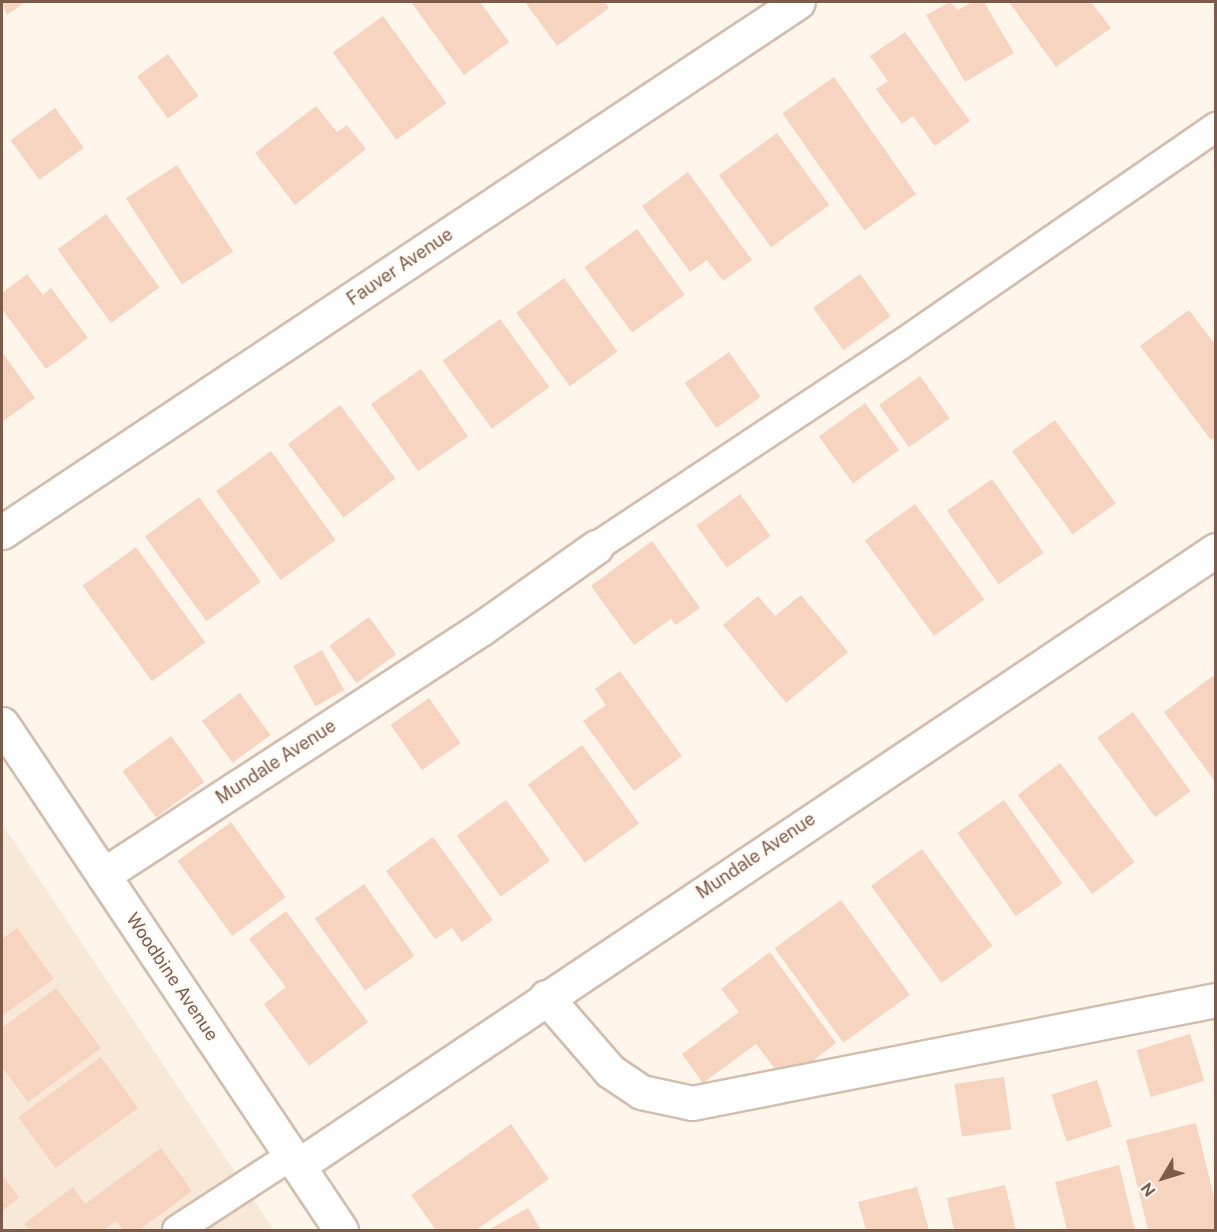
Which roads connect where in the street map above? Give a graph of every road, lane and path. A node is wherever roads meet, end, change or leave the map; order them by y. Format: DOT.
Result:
graph roads {
  1 [pos="798,2"];
  2 [pos="1215,127"];
  3 [pos="2,532"];
  4 [pos="596,547"];
  5 [pos="1215,550"];
  6 [pos="2,724"];
  7 [pos="103,875"];
  8 [pos="546,997"];
  9 [pos="1215,1000"];
  10 [pos="296,1160"];
  11 [pos="177,1230"];
  12 [pos="342,1230"];
  1 -- 3 [label="street, Fauver Avenue"];
  2 -- 4 [label="lane"];
  4 -- 7 [label="street, Mundale Avenue"];
  5 -- 8 [label="street, Mundale Avenue"];
  6 -- 7 [label="street, Woodbine Avenue"];
  7 -- 10 [label="street, Woodbine Avenue"];
  8 -- 9 [label="street"];
  8 -- 10 [label="street, Mundale Avenue"];
  10 -- 11 [label="lane"];
  10 -- 12 [label="street, Woodbine Avenue"];
}
